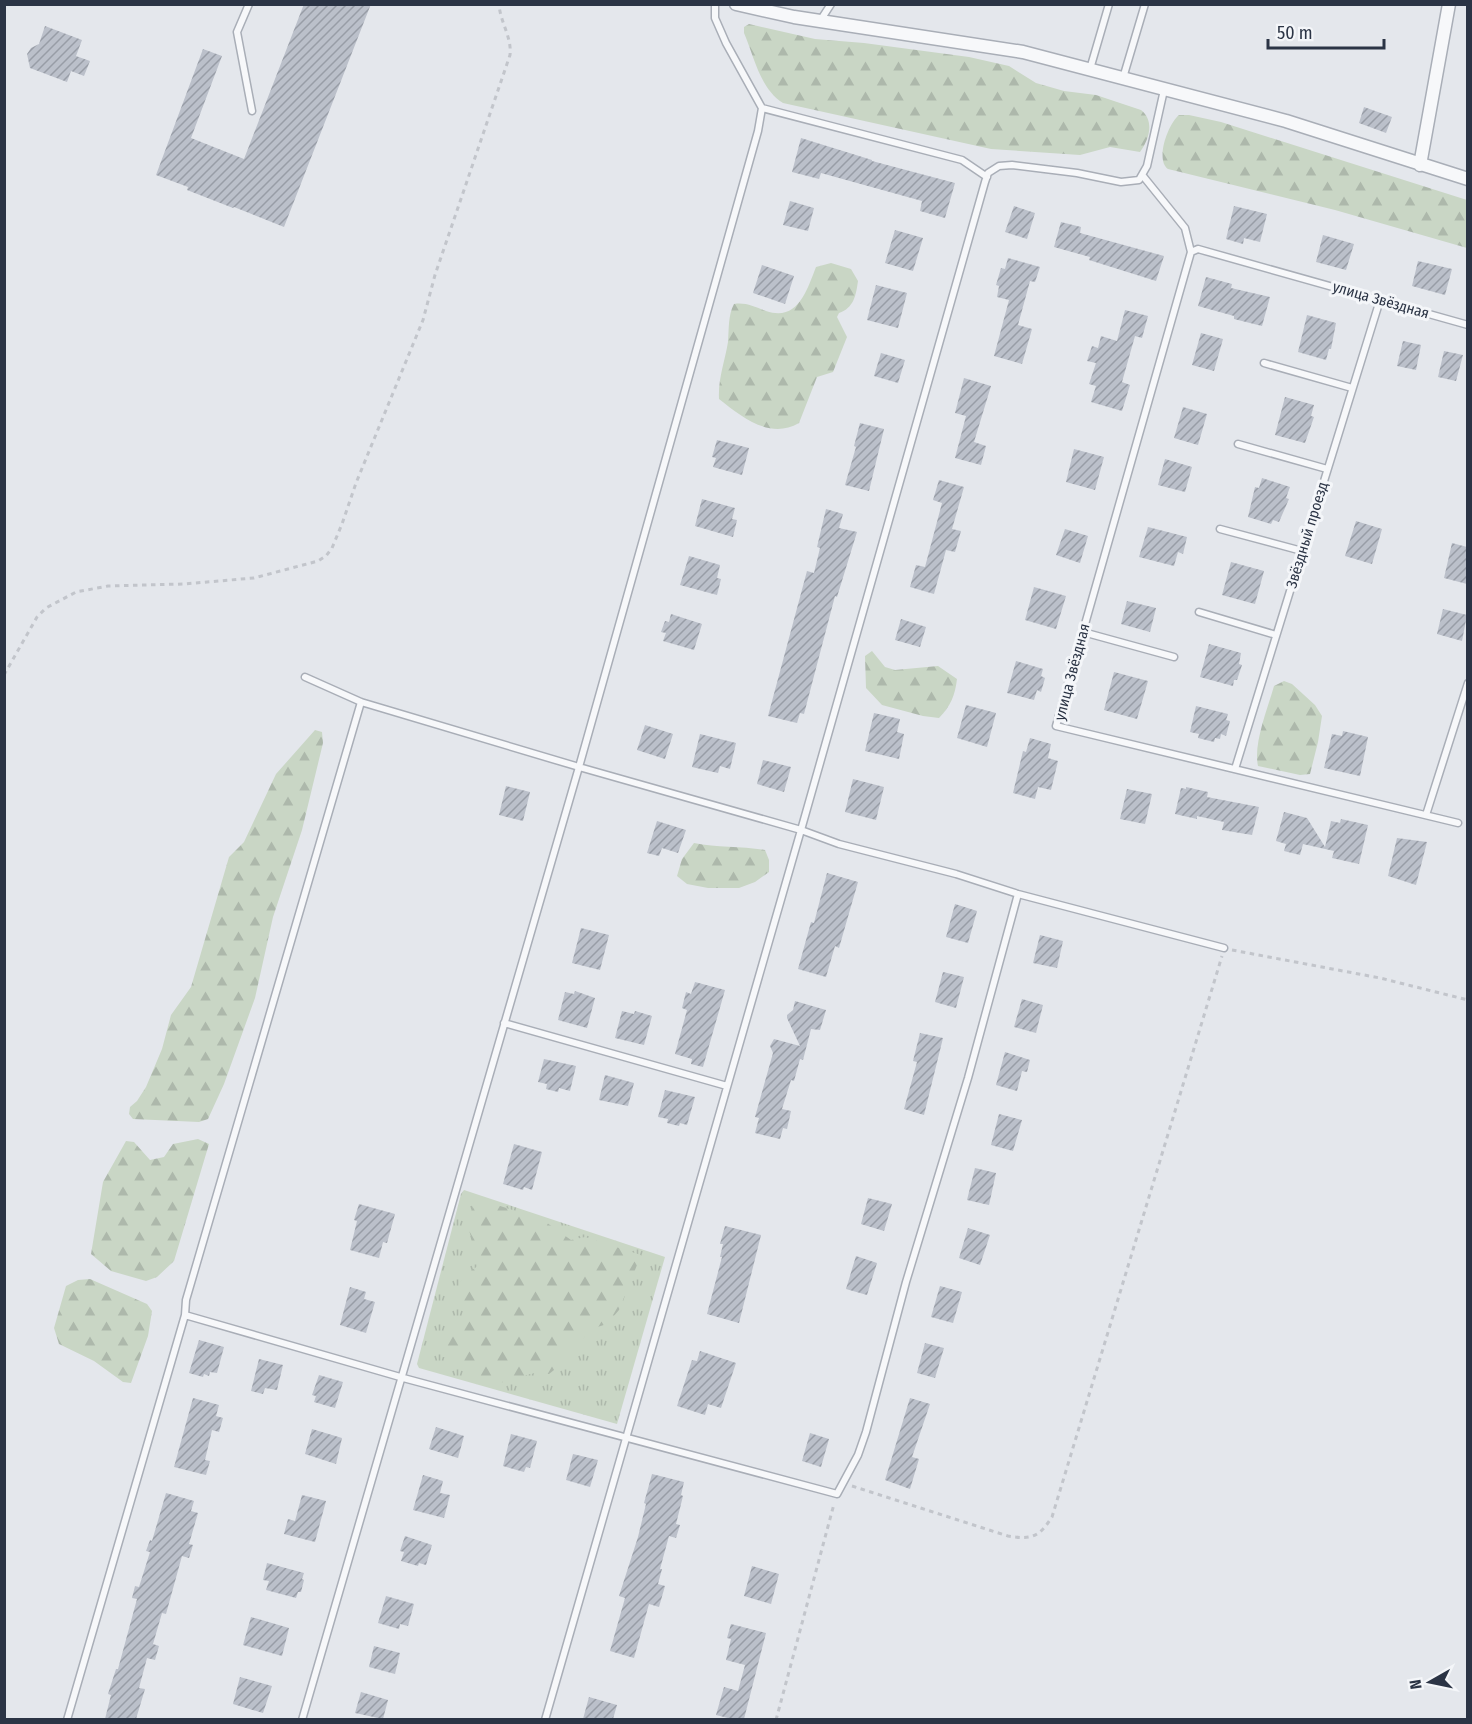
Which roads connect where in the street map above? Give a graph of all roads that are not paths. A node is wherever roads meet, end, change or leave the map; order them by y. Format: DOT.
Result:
graph roads {
  1 [pos="249,4"];
  2 [pos="715,4"];
  3 [pos="736,4"];
  4 [pos="831,4"];
  5 [pos="1109,4"];
  6 [pos="1145,4"];
  7 [pos="1449,4"];
  8 [pos="820,21"];
  9 [pos="1090,69"];
  10 [pos="1123,78"];
  11 [pos="1164,90"];
  12 [pos="762,108"];
  13 [pos="252,111"];
  14 [pos="1420,165"];
  15 [pos="1143,176"];
  16 [pos="987,177"];
  17 [pos="1467,179"];
  18 [pos="1191,252"];
  19 [pos="1380,300"];
  20 [pos="1467,325"];
  21 [pos="1264,363"];
  22 [pos="1352,388"];
  23 [pos="1238,444"];
  24 [pos="1327,469"];
  25 [pos="1220,529"];
  26 [pos="1302,551"];
  27 [pos="1199,612"];
  28 [pos="1083,632"];
  29 [pos="1276,635"];
  30 [pos="1174,657"];
  31 [pos="305,677"];
  32 [pos="1467,683"];
  33 [pos="361,702"];
  34 [pos="579,767"];
  35 [pos="1235,769"];
  36 [pos="1426,815"];
  37 [pos="1458,823"];
  38 [pos="801,830"];
  39 [pos="1018,894"];
  40 [pos="1224,948"];
  41 [pos="504,1023"];
  42 [pos="727,1086"];
  43 [pos="185,1315"];
  44 [pos="401,1377"];
  45 [pos="626,1438"];
  46 [pos="68,1719"];
  47 [pos="302,1719"];
  48 [pos="544,1719"];
  1 -- 13 [label="lane"];
  2 -- 12 [label="lane"];
  3 -- 8 [label="street"];
  4 -- 8 [label="lane"];
  5 -- 9 [label="lane"];
  6 -- 10 [label="lane"];
  7 -- 14 [label="street"];
  8 -- 9 [label="street"];
  9 -- 10 [label="street"];
  10 -- 11 [label="street"];
  11 -- 14 [label="street"];
  11 -- 15 [label="lane"];
  12 -- 16 [label="lane"];
  12 -- 34 [label="lane"];
  14 -- 17 [label="street"];
  15 -- 16 [label="lane"];
  15 -- 18 [label="lane"];
  16 -- 38 [label="lane"];
  18 -- 19 [label="lane, улица Звёздная"];
  18 -- 28 [label="lane, улица Звёздная"];
  19 -- 20 [label="lane, улица Звёздная"];
  19 -- 22 [label="lane, Звёздный проезд"];
  21 -- 22 [label="lane"];
  22 -- 24 [label="lane, Звёздный проезд"];
  23 -- 24 [label="lane"];
  24 -- 26 [label="lane, Звёздный проезд"];
  25 -- 26 [label="lane"];
  26 -- 29 [label="lane, Звёздный проезд"];
  27 -- 29 [label="lane"];
  28 -- 30 [label="lane"];
  28 -- 35 [label="lane, улица Звёздная"];
  29 -- 35 [label="lane, Звёздный проезд"];
  31 -- 33 [label="lane"];
  32 -- 36 [label="lane"];
  33 -- 34 [label="lane"];
  33 -- 43 [label="lane"];
  34 -- 38 [label="lane"];
  34 -- 41 [label="lane"];
  35 -- 36 [label="lane, улица Звёздная"];
  36 -- 37 [label="lane, улица Звёздная"];
  38 -- 39 [label="lane"];
  38 -- 42 [label="lane"];
  39 -- 40 [label="lane"];
  39 -- 45 [label="lane"];
  41 -- 42 [label="lane"];
  41 -- 44 [label="lane"];
  42 -- 45 [label="lane"];
  43 -- 44 [label="lane"];
  43 -- 46 [label="lane"];
  44 -- 45 [label="lane"];
  44 -- 47 [label="lane"];
  45 -- 48 [label="lane"];
}
